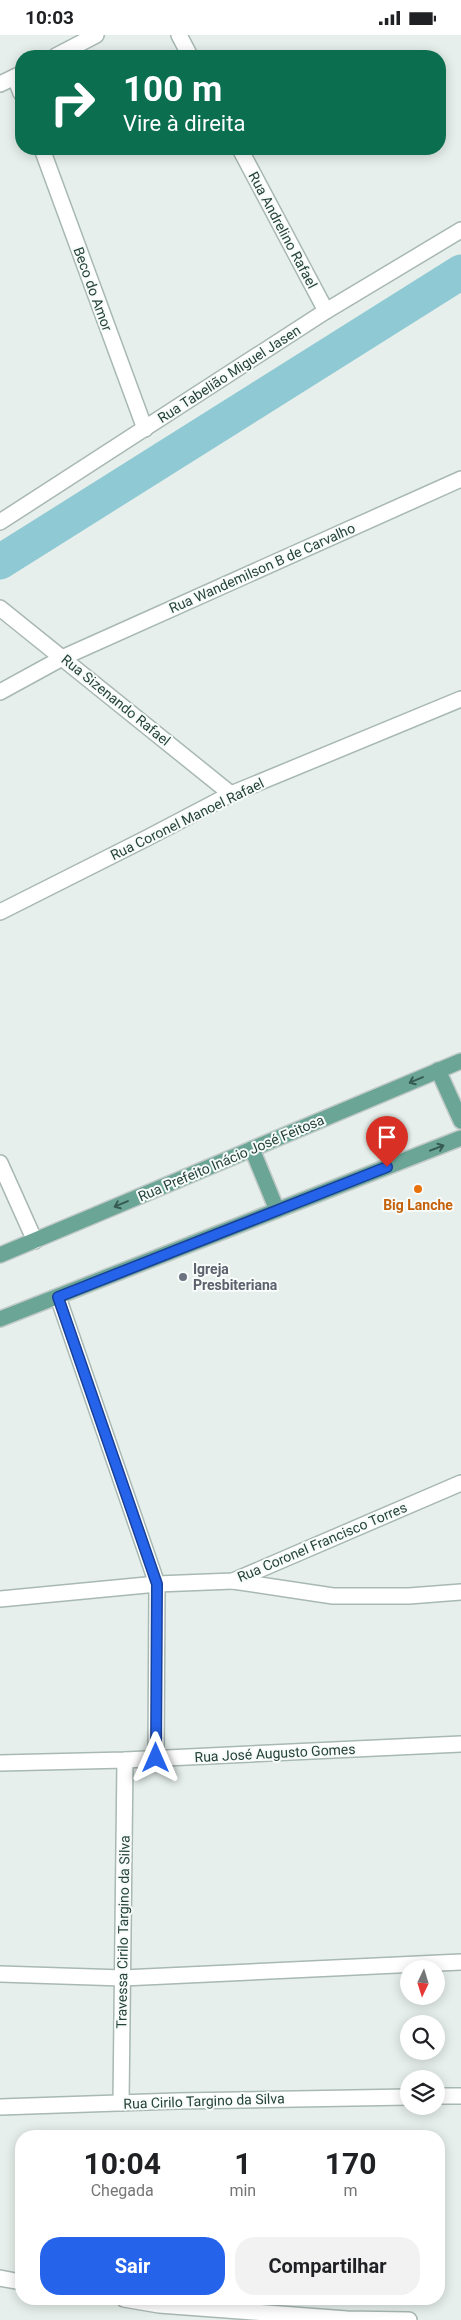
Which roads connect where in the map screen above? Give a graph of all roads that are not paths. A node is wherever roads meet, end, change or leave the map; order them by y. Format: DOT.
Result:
graph roads {
  1 [pos="96,35"];
  2 [pos="179,35"];
  3 [pos="67,50"];
  4 [pos="187,50"];
  5 [pos="15,77"];
  6 [pos="0,84"];
  7 [pos="44,155"];
  8 [pos="243,155"];
  9 [pos="461,230"];
  10 [pos="326,311"];
  11 [pos="144,429"];
  12 [pos="461,479"];
  13 [pos="0,522"];
  14 [pos="0,608"];
  15 [pos="64,657"];
  16 [pos="0,692"];
  17 [pos="461,699"];
  18 [pos="230,794"];
  19 [pos="0,912"];
  20 [pos="461,1061"];
  21 [pos="438,1070"];
  22 [pos="461,1121"];
  23 [pos="461,1138"];
  24 [pos="252,1149"];
  25 [pos="0,1163"];
  26 [pos="277,1210"];
  27 [pos="35,1241"];
  28 [pos="0,1255"];
  29 [pos="58,1297"];
  30 [pos="0,1319"];
  31 [pos="461,1483"];
  32 [pos="233,1581"];
  33 [pos="157,1584"];
  34 [pos="461,1592"];
  35 [pos="0,1599"];
  36 [pos="461,1744"];
  37 [pos="156,1758"];
  38 [pos="125,1760"];
  39 [pos="0,1763"];
  40 [pos="461,1962"];
  41 [pos="0,1974"];
  42 [pos="123,1978"];
  43 [pos="461,2096"];
  44 [pos="400,2097"];
  45 [pos="445,2097"];
  46 [pos="121,2103"];
  47 [pos="0,2107"];
  48 [pos="0,2278"];
  49 [pos="15,2281"];
  50 [pos="159,2305"];
  51 [pos="409,2320"];
  1 -- 3 [label="street"];
  2 -- 4 [label="street"];
  5 -- 6 [label="street"];
  7 -- 11 [label="street, Beco do Amor"];
  8 -- 10 [label="street, Rua Andrelino Rafael"];
  9 -- 10 [label="street, Rua Tabelião Miguel Jasen"];
  10 -- 11 [label="street, Rua Tabelião Miguel Jasen"];
  11 -- 13 [label="street, Rua Tabelião Miguel Jasen"];
  12 -- 15 [label="street, Rua Wandemilson B de Carvalho"];
  14 -- 15 [label="street, Rua Sizenando Rafael"];
  15 -- 16 [label="street, Rua Wandemilson B de Carvalho"];
  15 -- 18 [label="street, Rua Sizenando Rafael"];
  17 -- 18 [label="street, Rua Coronel Manoel Rafael"];
  18 -- 19 [label="street, Rua Coronel Manoel Rafael"];
  20 -- 21 [label="main road, Rua Prefeito Inácio José Feitosa"];
  21 -- 22 [label="main road"];
  21 -- 24 [label="main road, Rua Prefeito Inácio José Feitosa, one-way"];
  26 -- 23 [label="main road, one-way"];
  24 -- 26 [label="main road"];
  24 -- 27 [label="main road, Rua Prefeito Inácio José Feitosa, one-way"];
  25 -- 27 [label="street"];
  26 -- 29 [label="main road"];
  27 -- 28 [label="main road, Rua Prefeito Inácio José Feitosa"];
  29 -- 30 [label="main road"];
  29 -- 33 [label="street"];
  31 -- 32 [label="street, Rua Coronel Francisco Torres"];
  32 -- 33 [label="street, Rua Coronel Francisco Torres"];
  32 -- 34 [label="street"];
  33 -- 35 [label="street, Rua Coronel Francisco Torres"];
  33 -- 37 [label="street"];
  36 -- 37 [label="street, Rua José Augusto Gomes"];
  37 -- 38 [label="street, Rua José Augusto Gomes"];
  38 -- 39 [label="street, Rua José Augusto Gomes"];
  38 -- 42 [label="street, Travessa Cirilo Targino da Silva"];
  40 -- 42 [label="street"];
  41 -- 42 [label="street"];
  42 -- 46 [label="street, Travessa Cirilo Targino da Silva"];
  43 -- 45 [label="street"];
  44 -- 46 [label="street, Rua Cirilo Targino da Silva"];
  46 -- 47 [label="street, Rua Cirilo Targino da Silva"];
  48 -- 49 [label="street"];
  50 -- 51 [label="street"];
}
